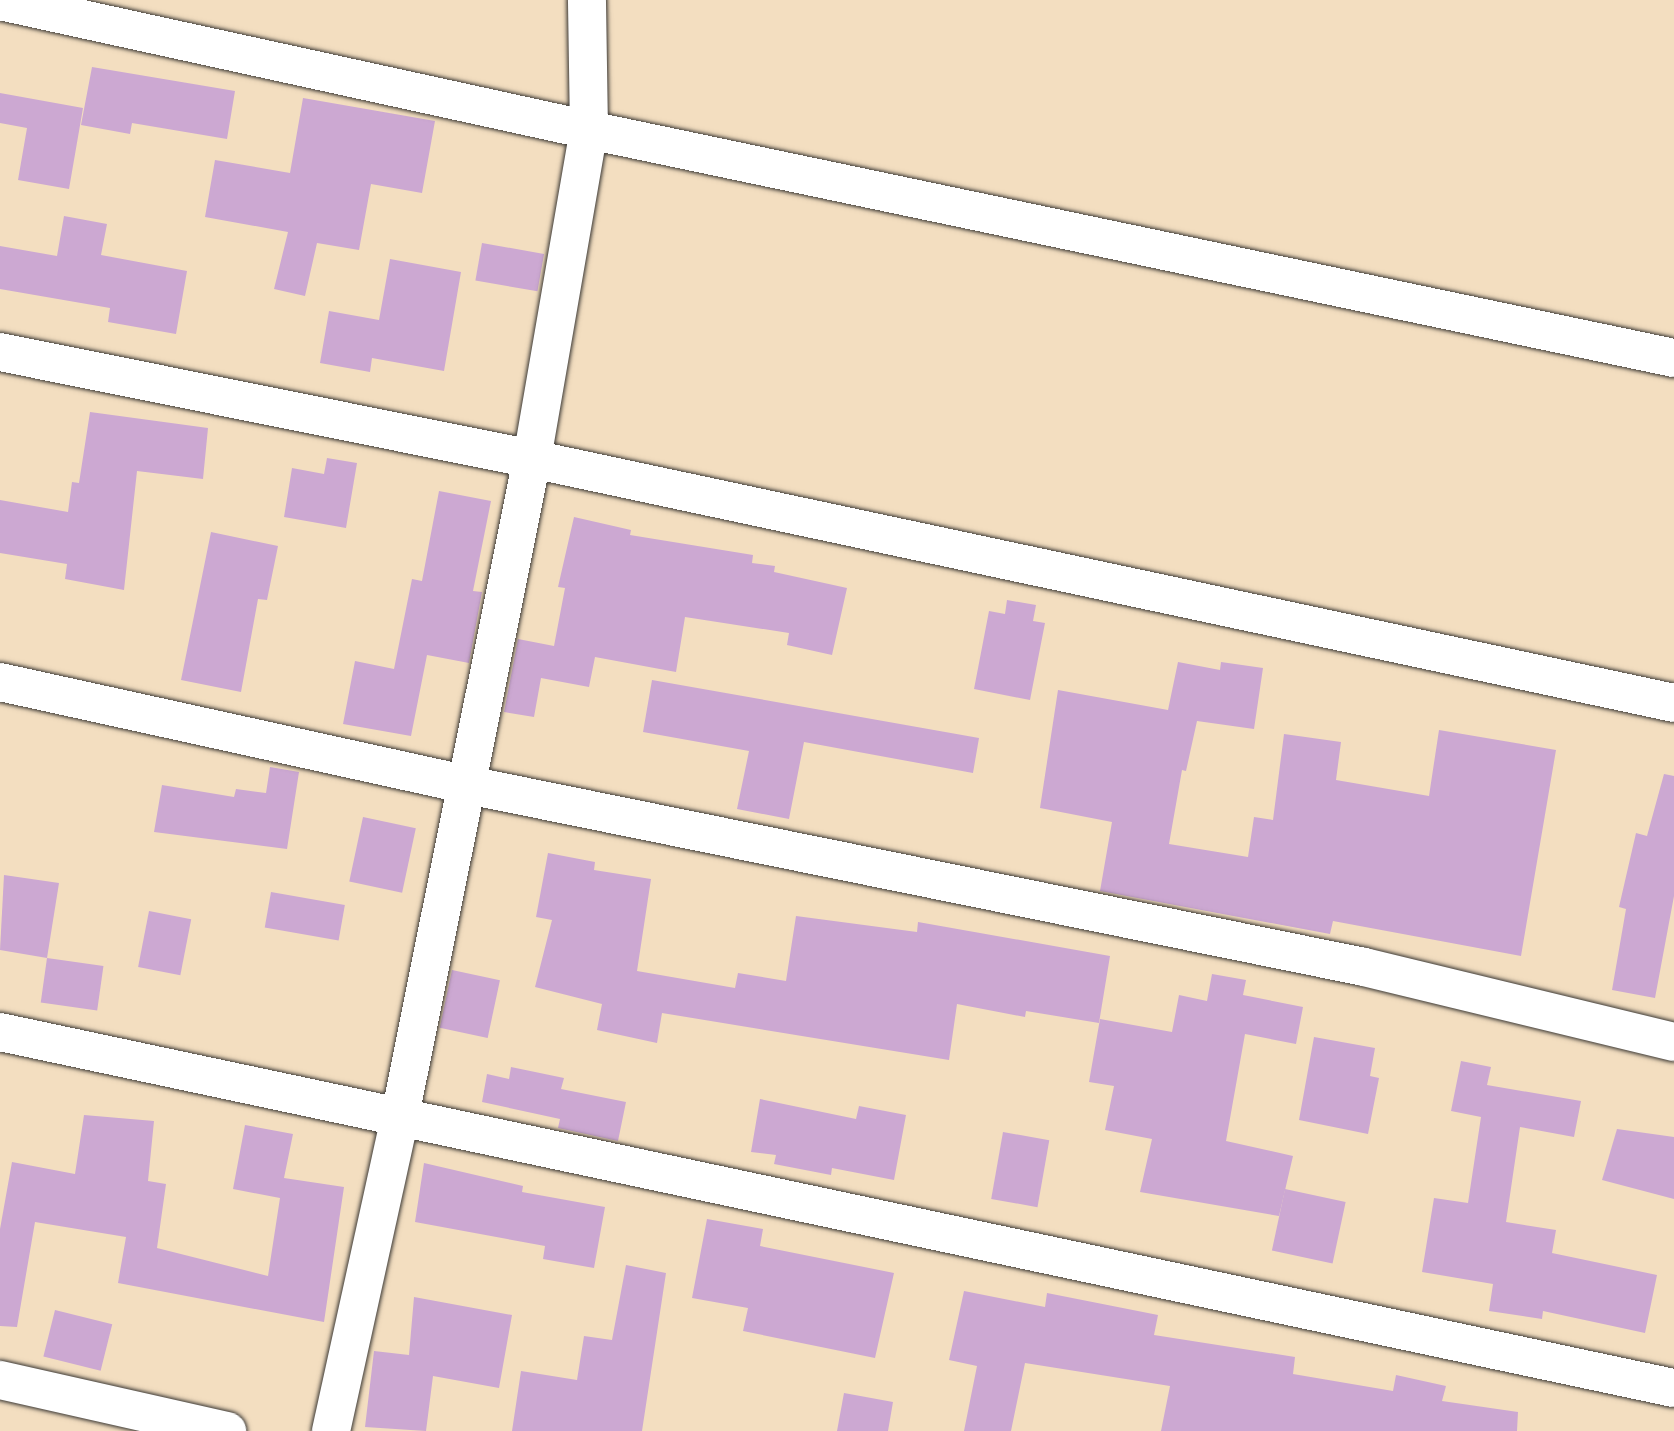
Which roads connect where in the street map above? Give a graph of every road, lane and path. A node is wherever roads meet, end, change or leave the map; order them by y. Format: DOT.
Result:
graph roads {
  1 [pos="587,0"];
  2 [pos="0,1"];
  3 [pos="589,130"];
  4 [pos="0,352"];
  5 [pos="1674,358"];
  6 [pos="532,459"];
  7 [pos="0,682"];
  8 [pos="1674,703"];
  9 [pos="468,785"];
  10 [pos="0,1032"];
  11 [pos="1674,1042"];
  12 [pos="400,1116"];
  13 [pos="0,1380"];
  14 [pos="1674,1388"];
  15 [pos="227,1431"];
  16 [pos="331,1431"];
  1 -- 3 [label="street"];
  2 -- 3 [label="street"];
  3 -- 5 [label="street"];
  3 -- 6 [label="street"];
  4 -- 6 [label="street"];
  6 -- 8 [label="street"];
  6 -- 9 [label="street"];
  7 -- 9 [label="street"];
  9 -- 11 [label="street"];
  9 -- 12 [label="street"];
  10 -- 12 [label="street"];
  12 -- 14 [label="street"];
  12 -- 16 [label="street"];
  13 -- 15 [label="street"];
}
